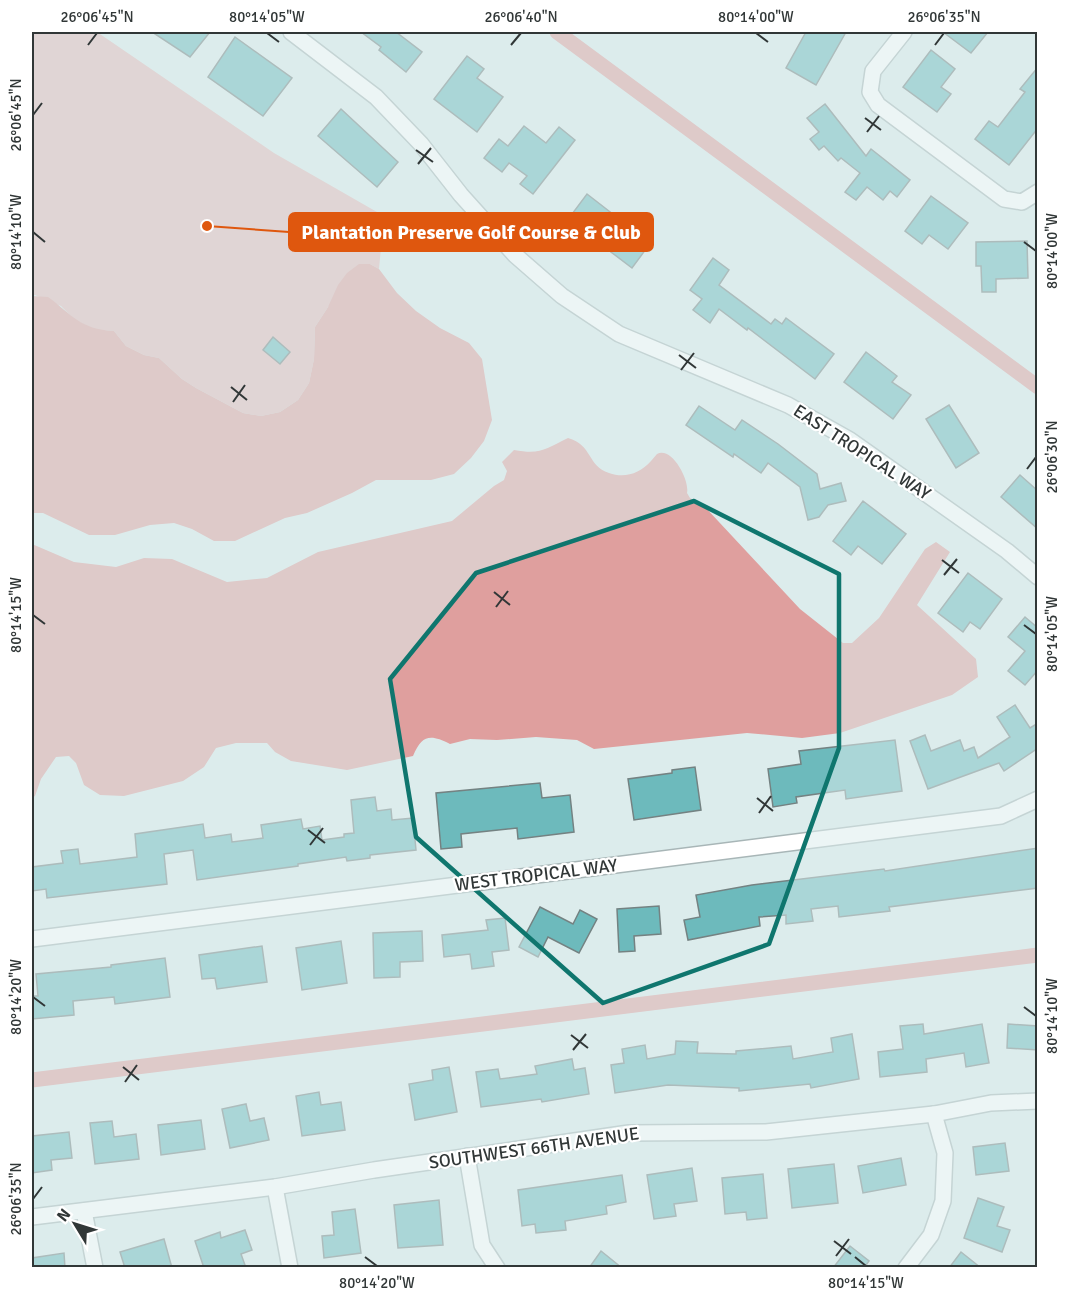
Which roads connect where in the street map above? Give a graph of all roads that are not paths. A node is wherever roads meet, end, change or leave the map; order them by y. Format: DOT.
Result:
graph roads {
  1 [pos="291,32"];
  2 [pos="904,32"];
  3 [pos="1038,192"];
  4 [pos="1038,577"];
  5 [pos="1038,800"];
  6 [pos="32,939"];
  7 [pos="1038,1101"];
  8 [pos="934,1114"];
  9 [pos="467,1156"];
  10 [pos="275,1187"];
  11 [pos="84,1211"];
  12 [pos="32,1217"];
  13 [pos="95,1268"];
  14 [pos="290,1268"];
  15 [pos="497,1268"];
  16 [pos="906,1268"];
  1 -- 4 [label="street, EAST TROPICAL WAY"];
  2 -- 3 [label="street"];
  5 -- 6 [label="street, WEST TROPICAL WAY"];
  7 -- 8 [label="street, SOUTHWEST 66TH AVENUE"];
  8 -- 9 [label="street, SOUTHWEST 66TH AVENUE"];
  8 -- 16 [label="street"];
  9 -- 10 [label="street, SOUTHWEST 66TH AVENUE"];
  9 -- 15 [label="street"];
  10 -- 11 [label="street, SOUTHWEST 66TH AVENUE"];
  10 -- 14 [label="street"];
  11 -- 12 [label="street, SOUTHWEST 66TH AVENUE"];
  11 -- 13 [label="street"];
}
